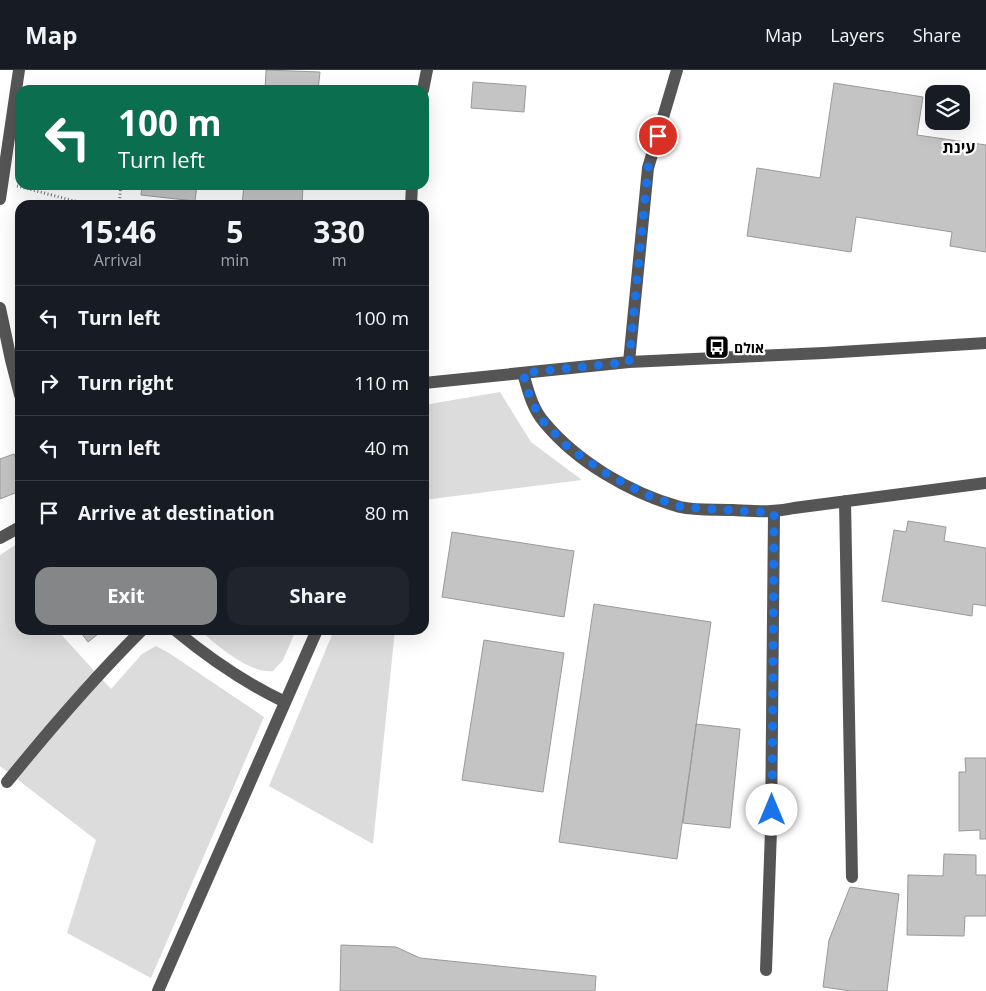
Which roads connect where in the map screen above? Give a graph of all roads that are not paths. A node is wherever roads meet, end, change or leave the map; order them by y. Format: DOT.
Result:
graph roads {
  1 [pos="19,70"];
  2 [pos="427,70"];
  3 [pos="678,70"];
  4 [pos="424,85"];
  5 [pos="6,118"];
  6 [pos="0,198"];
  7 [pos="0,308"];
  8 [pos="986,343"];
  9 [pos="5,361"];
  10 [pos="629,362"];
  11 [pos="523,373"];
  12 [pos="429,382"];
  13 [pos="15,384"];
  14 [pos="986,483"];
  15 [pos="845,501"];
  16 [pos="774,513"];
  17 [pos="15,530"];
  18 [pos="0,538"];
  19 [pos="137,635"];
  20 [pos="181,635"];
  21 [pos="315,635"];
  22 [pos="285,702"];
  23 [pos="7,782"];
  24 [pos="852,877"];
  25 [pos="766,970"];
  26 [pos="158,991"];
  1 -- 5 [label="street"];
  2 -- 4 [label="street"];
  3 -- 10 [label="street"];
  5 -- 6 [label="street"];
  7 -- 9 [label="street"];
  8 -- 10 [label="street"];
  9 -- 13 [label="street"];
  10 -- 11 [label="street"];
  11 -- 12 [label="street"];
  11 -- 16 [label="street"];
  14 -- 15 [label="street"];
  15 -- 16 [label="street"];
  15 -- 24 [label="street"];
  16 -- 25 [label="street"];
  17 -- 18 [label="street"];
  19 -- 23 [label="street"];
  20 -- 22 [label="street"];
  21 -- 22 [label="street"];
  22 -- 26 [label="street"];
}
